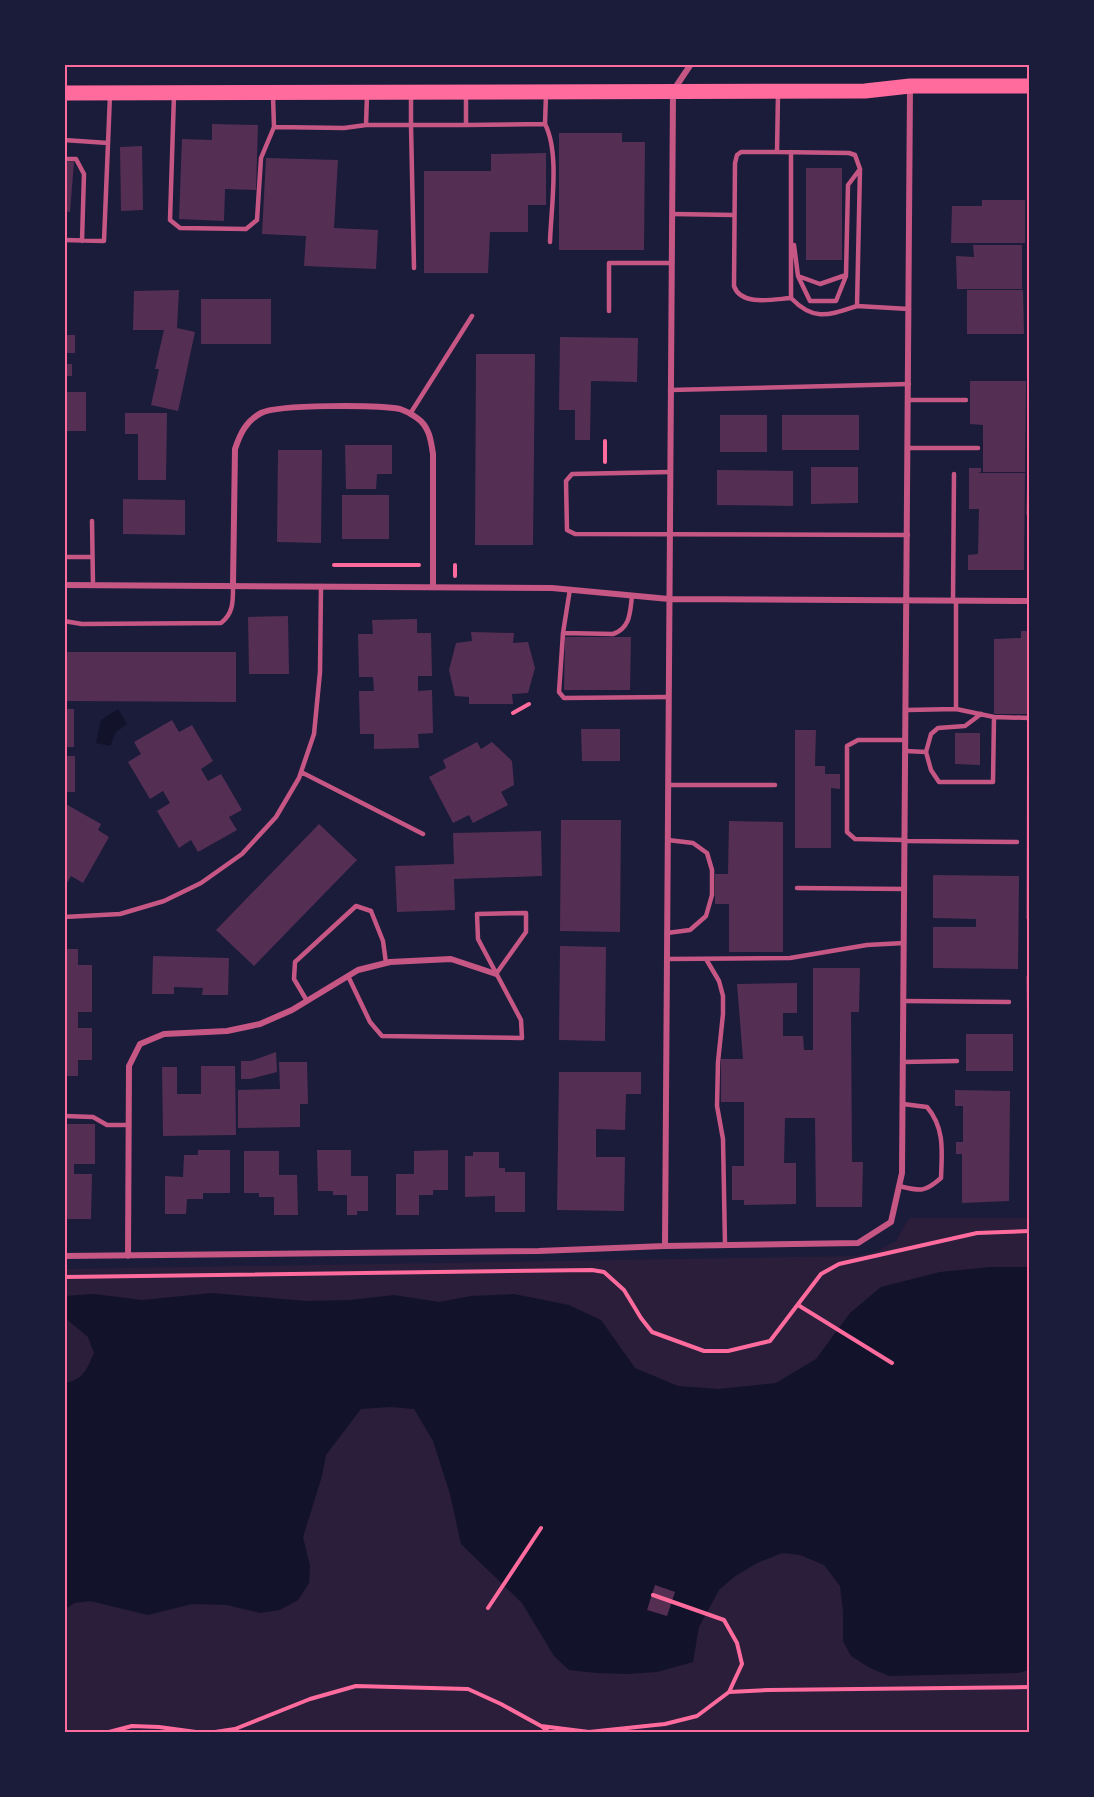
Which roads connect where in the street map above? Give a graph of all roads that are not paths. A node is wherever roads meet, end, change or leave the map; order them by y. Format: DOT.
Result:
graph roads {
  1 [pos="691,64"];
  2 [pos="909,86"];
  3 [pos="1029,86"];
  4 [pos="546,91"];
  5 [pos="673,91"];
  6 [pos="778,91"];
  7 [pos="175,92"];
  8 [pos="273,92"];
  9 [pos="367,92"];
  10 [pos="411,92"];
  11 [pos="466,92"];
  12 [pos="64,93"];
  13 [pos="110,93"];
  14 [pos="466,124"];
  15 [pos="544,124"];
  16 [pos="366,125"];
  17 [pos="411,125"];
  18 [pos="274,127"];
  19 [pos="64,140"];
  20 [pos="108,143"];
  21 [pos="777,152"];
  22 [pos="791,152"];
  23 [pos="64,159"];
  24 [pos="860,169"];
  25 [pos="672,214"];
  26 [pos="734,215"];
  27 [pos="792,225"];
  28 [pos="64,240"];
  29 [pos="82,241"];
  30 [pos="550,242"];
  31 [pos="672,263"];
  32 [pos="414,268"];
  33 [pos="846,275"];
  34 [pos="798,276"];
  35 [pos="792,298"];
  36 [pos="857,306"];
  37 [pos="909,309"];
  38 [pos="609,311"];
  39 [pos="472,316"];
  40 [pos="909,384"];
  41 [pos="670,390"];
  42 [pos="908,400"];
  43 [pos="966,400"];
  44 [pos="410,414"];
  45 [pos="908,448"];
  46 [pos="978,448"];
  47 [pos="670,472"];
  48 [pos="954,474"];
  49 [pos="92,521"];
  50 [pos="669,533"];
  51 [pos="908,535"];
  52 [pos="64,557"];
  53 [pos="92,557"];
  54 [pos="64,585"];
  55 [pos="93,585"];
  56 [pos="233,585"];
  57 [pos="321,586"];
  58 [pos="433,586"];
  59 [pos="570,589"];
  60 [pos="632,596"];
  61 [pos="669,599"];
  62 [pos="908,601"];
  63 [pos="955,601"];
  64 [pos="1029,601"];
  65 [pos="64,621"];
  66 [pos="563,633"];
  67 [pos="668,696"];
  68 [pos="956,709"];
  69 [pos="907,710"];
  70 [pos="981,714"];
  71 [pos="994,717"];
  72 [pos="1029,718"];
  73 [pos="906,740"];
  74 [pos="906,751"];
  75 [pos="926,752"];
  76 [pos="301,772"];
  77 [pos="668,784"];
  78 [pos="775,785"];
  79 [pos="423,834"];
  80 [pos="668,840"];
  81 [pos="905,841"];
  82 [pos="1017,842"];
  83 [pos="797,888"];
  84 [pos="905,889"];
  85 [pos="64,917"];
  86 [pos="667,933"];
  87 [pos="904,944"];
  88 [pos="667,959"];
  89 [pos="706,959"];
  90 [pos="386,963"];
  91 [pos="496,974"];
  92 [pos="348,976"];
  93 [pos="307,1001"];
  94 [pos="904,1001"];
  95 [pos="1009,1002"];
  96 [pos="957,1061"];
  97 [pos="903,1062"];
  98 [pos="903,1104"];
  99 [pos="64,1116"];
  100 [pos="129,1125"];
  101 [pos="899,1186"];
  102 [pos="725,1245"];
  103 [pos="665,1246"];
  104 [pos="64,1256"];
  105 [pos="128,1256"];
  1 -- 5 [label="street"];
  2 -- 3 [label="main road"];
  2 -- 6 [label="main road"];
  2 -- 37 [label="street"];
  4 -- 5 [label="main road"];
  4 -- 11 [label="main road"];
  4 -- 15 [label="lane"];
  5 -- 6 [label="main road"];
  5 -- 25 [label="street"];
  6 -- 21 [label="lane"];
  7 -- 8 [label="main road"];
  7 -- 13 [label="main road"];
  7 -- 18 [label="lane"];
  8 -- 9 [label="main road"];
  8 -- 18 [label="lane"];
  9 -- 10 [label="main road"];
  9 -- 16 [label="lane"];
  10 -- 11 [label="main road"];
  10 -- 17 [label="lane"];
  11 -- 14 [label="lane"];
  12 -- 13 [label="main road"];
  13 -- 20 [label="lane"];
  14 -- 15 [label="lane"];
  14 -- 17 [label="lane"];
  15 -- 30 [label="lane"];
  16 -- 17 [label="lane"];
  16 -- 18 [label="lane"];
  17 -- 32 [label="lane"];
  19 -- 20 [label="lane"];
  20 -- 29 [label="lane"];
  21 -- 22 [label="lane"];
  21 -- 26 [label="lane"];
  22 -- 24 [label="lane"];
  22 -- 27 [label="lane"];
  23 -- 29 [label="lane"];
  24 -- 33 [label="lane"];
  24 -- 36 [label="lane"];
  25 -- 26 [label="lane"];
  25 -- 31 [label="street"];
  26 -- 35 [label="lane"];
  27 -- 34 [label="lane"];
  27 -- 35 [label="lane"];
  28 -- 29 [label="lane"];
  31 -- 38 [label="lane"];
  31 -- 41 [label="street"];
  33 -- 34 [label="lane"];
  33 -- 34 [label="lane"];
  35 -- 36 [label="lane"];
  36 -- 37 [label="lane"];
  37 -- 40 [label="street"];
  39 -- 44 [label="lane"];
  40 -- 41 [label="lane"];
  40 -- 42 [label="street"];
  41 -- 47 [label="street"];
  42 -- 43 [label="lane"];
  42 -- 45 [label="street"];
  44 -- 56 [label="street"];
  44 -- 58 [label="street"];
  45 -- 46 [label="lane"];
  45 -- 51 [label="street"];
  47 -- 50 [label="street"];
  47 -- 50 [label="lane"];
  48 -- 63 [label="lane"];
  49 -- 53 [label="lane"];
  50 -- 51 [label="lane"];
  50 -- 61 [label="street"];
  51 -- 62 [label="street"];
  52 -- 53 [label="lane"];
  53 -- 55 [label="lane"];
  54 -- 55 [label="street"];
  55 -- 56 [label="street"];
  56 -- 57 [label="street"];
  56 -- 65 [label="lane"];
  57 -- 58 [label="street"];
  57 -- 76 [label="lane"];
  58 -- 59 [label="street"];
  59 -- 60 [label="street"];
  59 -- 66 [label="lane"];
  60 -- 61 [label="street"];
  60 -- 66 [label="lane"];
  61 -- 62 [label="street"];
  61 -- 67 [label="street"];
  62 -- 63 [label="street"];
  62 -- 69 [label="street"];
  63 -- 64 [label="street"];
  63 -- 68 [label="lane"];
  66 -- 67 [label="lane"];
  67 -- 77 [label="street"];
  68 -- 69 [label="lane"];
  68 -- 70 [label="lane"];
  69 -- 73 [label="street"];
  70 -- 71 [label="lane"];
  70 -- 75 [label="lane"];
  71 -- 72 [label="lane"];
  71 -- 75 [label="lane"];
  73 -- 74 [label="street"];
  73 -- 81 [label="lane"];
  74 -- 75 [label="lane"];
  74 -- 81 [label="street"];
  76 -- 79 [label="lane"];
  76 -- 85 [label="lane"];
  77 -- 78 [label="lane"];
  77 -- 80 [label="street"];
  80 -- 86 [label="street"];
  80 -- 86 [label="lane"];
  81 -- 82 [label="lane"];
  81 -- 84 [label="street"];
  83 -- 84 [label="lane"];
  84 -- 87 [label="street"];
  86 -- 88 [label="street"];
  87 -- 89 [label="lane"];
  87 -- 94 [label="street"];
  88 -- 89 [label="lane"];
  88 -- 103 [label="street"];
  89 -- 102 [label="lane"];
  90 -- 91 [label="street"];
  90 -- 92 [label="street"];
  90 -- 93 [label="lane"];
  91 -- 91 [label="lane"];
  91 -- 92 [label="lane"];
  92 -- 93 [label="street"];
  93 -- 100 [label="street"];
  94 -- 95 [label="lane"];
  94 -- 97 [label="street"];
  96 -- 97 [label="lane"];
  97 -- 98 [label="street"];
  98 -- 101 [label="street"];
  98 -- 101 [label="lane"];
  99 -- 100 [label="lane"];
  100 -- 105 [label="street"];
  101 -- 102 [label="street"];
  102 -- 103 [label="street"];
  103 -- 105 [label="street"];
  104 -- 105 [label="street"];
}
